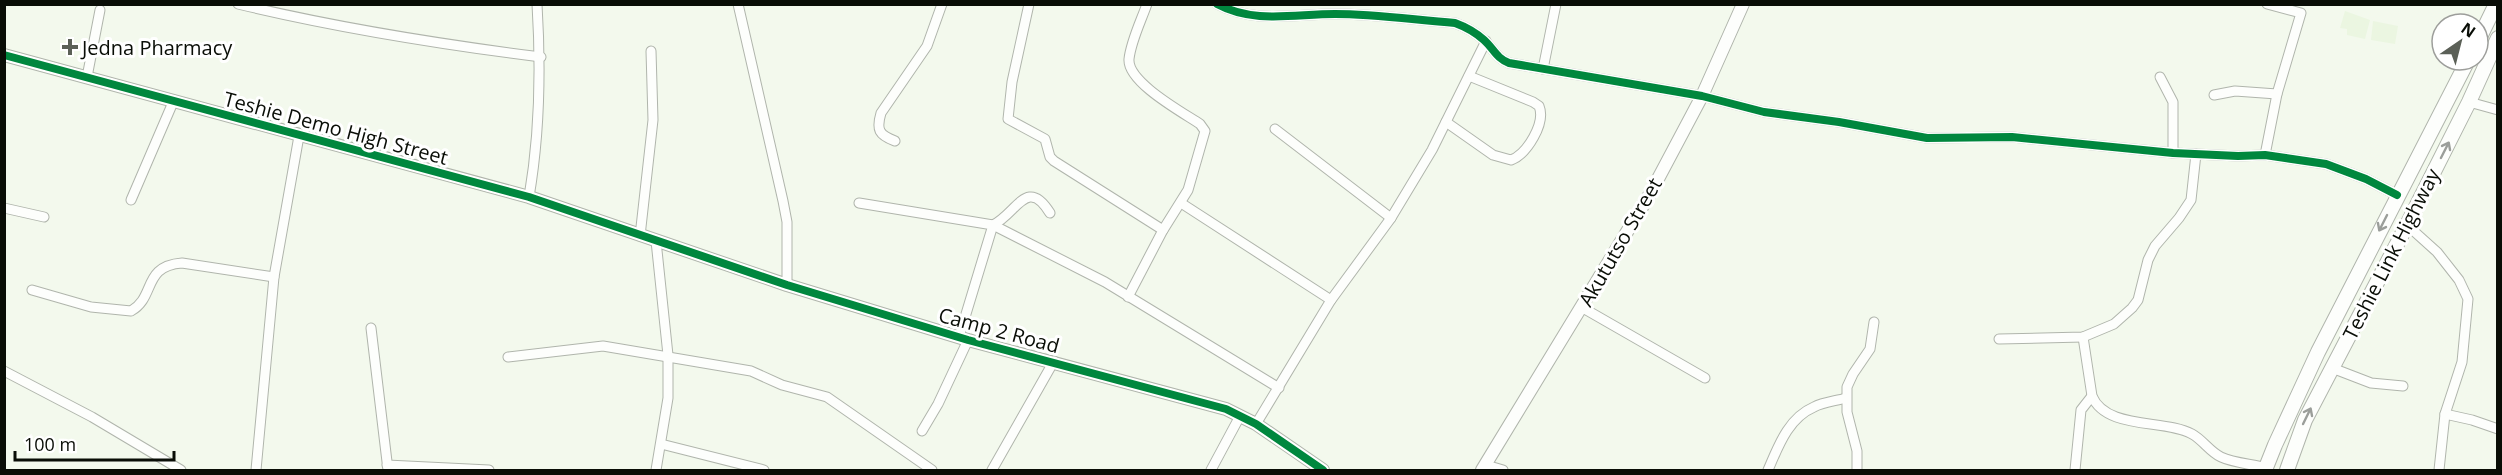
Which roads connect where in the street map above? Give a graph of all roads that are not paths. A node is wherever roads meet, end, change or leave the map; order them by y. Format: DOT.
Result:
graph roads {
  1 [pos="238,4"];
  2 [pos="537,4"];
  3 [pos="738,4"];
  4 [pos="942,4"];
  5 [pos="1029,4"];
  6 [pos="1147,4"];
  7 [pos="1217,4"];
  8 [pos="1556,4"];
  9 [pos="1743,4"];
  10 [pos="2267,4"];
  11 [pos="2303,9"];
  12 [pos="100,10"];
  13 [pos="2498,38"];
  14 [pos="1486,41"];
  15 [pos="651,51"];
  16 [pos="4,55"];
  17 [pos="541,57"];
  18 [pos="1543,69"];
  19 [pos="2462,72"];
  20 [pos="1469,76"];
  21 [pos="87,77"];
  22 [pos="2160,77"];
  23 [pos="2277,94"];
  24 [pos="2214,95"];
  25 [pos="1702,96"];
  26 [pos="174,100"];
  27 [pos="2469,102"];
  28 [pos="2498,110"];
  29 [pos="1446,122"];
  30 [pos="1275,129"];
  31 [pos="299,136"];
  32 [pos="895,141"];
  33 [pos="2173,153"];
  34 [pos="2196,154"];
  35 [pos="2265,155"];
  36 [pos="2397,195"];
  37 [pos="530,197"];
  38 [pos="131,200"];
  39 [pos="859,203"];
  40 [pos="1181,203"];
  41 [pos="4,208"];
  42 [pos="1050,213"];
  43 [pos="44,217"];
  44 [pos="1391,218"];
  45 [pos="993,225"];
  46 [pos="2408,225"];
  47 [pos="1163,230"];
  48 [pos="640,236"];
  49 [pos="656,241"];
  50 [pos="274,277"];
  51 [pos="787,285"];
  52 [pos="32,290"];
  53 [pos="1128,297"];
  54 [pos="1331,300"];
  55 [pos="1582,308"];
  56 [pos="1875,322"];
  57 [pos="371,328"];
  58 [pos="2083,337"];
  59 [pos="964,338"];
  60 [pos="1999,339"];
  61 [pos="668,356"];
  62 [pos="508,357"];
  63 [pos="1054,361"];
  64 [pos="2332,368"];
  65 [pos="4,371"];
  66 [pos="1705,378"];
  67 [pos="2403,386"];
  68 [pos="1279,388"];
  69 [pos="2092,396"];
  70 [pos="1846,398"];
  71 [pos="2445,414"];
  72 [pos="1240,416"];
  73 [pos="1256,424"];
  74 [pos="2498,429"];
  75 [pos="922,431"];
  76 [pos="661,444"];
  77 [pos="387,468"];
  78 [pos="1484,468"];
  79 [pos="2266,469"];
  80 [pos="182,471"];
  81 [pos="256,471"];
  82 [pos="489,471"];
  83 [pos="656,471"];
  84 [pos="764,471"];
  85 [pos="932,471"];
  86 [pos="992,471"];
  87 [pos="1211,471"];
  88 [pos="1323,471"];
  89 [pos="1503,471"];
  90 [pos="1768,471"];
  91 [pos="1857,471"];
  92 [pos="2075,471"];
  93 [pos="2287,471"];
  94 [pos="2439,471"];
  1 -- 17 [label="street"];
  2 -- 17 [label="street"];
  3 -- 51 [label="street"];
  4 -- 32 [label="street"];
  5 -- 47 [label="street"];
  6 -- 40 [label="street"];
  7 -- 14 [label="street"];
  8 -- 18 [label="street"];
  9 -- 25 [label="street, Akututso Street"];
  10 -- 11 [label="street"];
  11 -- 23 [label="street"];
  12 -- 21 [label="street"];
  13 -- 27 [label="main road, Teshie Link Highway"];
  14 -- 18 [label="street"];
  14 -- 20 [label="street"];
  15 -- 48 [label="street"];
  16 -- 21 [label="street, Teshie Demo High Street"];
  17 -- 37 [label="street"];
  18 -- 25 [label="street"];
  19 -- 36 [label="main road, Teshie Link Highway"];
  20 -- 29 [label="street"];
  20 -- 29 [label="street"];
  21 -- 26 [label="street, Teshie Demo High Street"];
  22 -- 33 [label="street"];
  23 -- 24 [label="street"];
  23 -- 35 [label="street"];
  25 -- 33 [label="street"];
  25 -- 55 [label="street, Akututso Street"];
  26 -- 31 [label="street, Teshie Demo High Street"];
  26 -- 38 [label="street"];
  27 -- 28 [label="street"];
  46 -- 27 [label="main road, Teshie Link Highway, one-way"];
  29 -- 44 [label="street"];
  30 -- 44 [label="street"];
  31 -- 37 [label="street, Teshie Demo High Street"];
  31 -- 50 [label="street"];
  33 -- 34 [label="street"];
  34 -- 35 [label="street"];
  34 -- 58 [label="street"];
  35 -- 36 [label="street"];
  36 -- 79 [label="main road, Teshie Link Highway, one-way"];
  37 -- 48 [label="street, Teshie Demo High Street"];
  39 -- 45 [label="street"];
  40 -- 47 [label="street"];
  40 -- 54 [label="street"];
  41 -- 43 [label="street"];
  42 -- 45 [label="street"];
  44 -- 54 [label="street"];
  45 -- 53 [label="street"];
  45 -- 59 [label="street"];
  46 -- 64 [label="main road, Teshie Link Highway"];
  46 -- 71 [label="street"];
  47 -- 53 [label="street"];
  48 -- 49 [label="street, Teshie Demo High Street"];
  49 -- 51 [label="street, Camp 2 Road"];
  49 -- 61 [label="street"];
  50 -- 52 [label="street"];
  50 -- 81 [label="street"];
  51 -- 59 [label="street, Camp 2 Road"];
  53 -- 68 [label="street"];
  54 -- 68 [label="street"];
  55 -- 66 [label="street"];
  55 -- 78 [label="street, Akututso Street"];
  56 -- 70 [label="street"];
  57 -- 77 [label="street"];
  58 -- 60 [label="street"];
  58 -- 69 [label="street"];
  59 -- 63 [label="street, Camp 2 Road"];
  59 -- 75 [label="street"];
  61 -- 62 [label="street"];
  61 -- 76 [label="street"];
  61 -- 85 [label="street"];
  63 -- 72 [label="street, Camp 2 Road"];
  63 -- 86 [label="street"];
  64 -- 67 [label="street"];
  93 -- 64 [label="main road, Teshie Link Highway, one-way"];
  65 -- 80 [label="street"];
  68 -- 73 [label="street"];
  69 -- 79 [label="street"];
  69 -- 92 [label="street"];
  70 -- 90 [label="street"];
  70 -- 91 [label="street"];
  71 -- 74 [label="street"];
  71 -- 94 [label="street"];
  72 -- 73 [label="street, Camp 2 Road"];
  72 -- 87 [label="street"];
  73 -- 88 [label="street, Camp 2 Road"];
  76 -- 83 [label="street"];
  76 -- 84 [label="street"];
  77 -- 82 [label="street"];
  78 -- 89 [label="street"];
}
